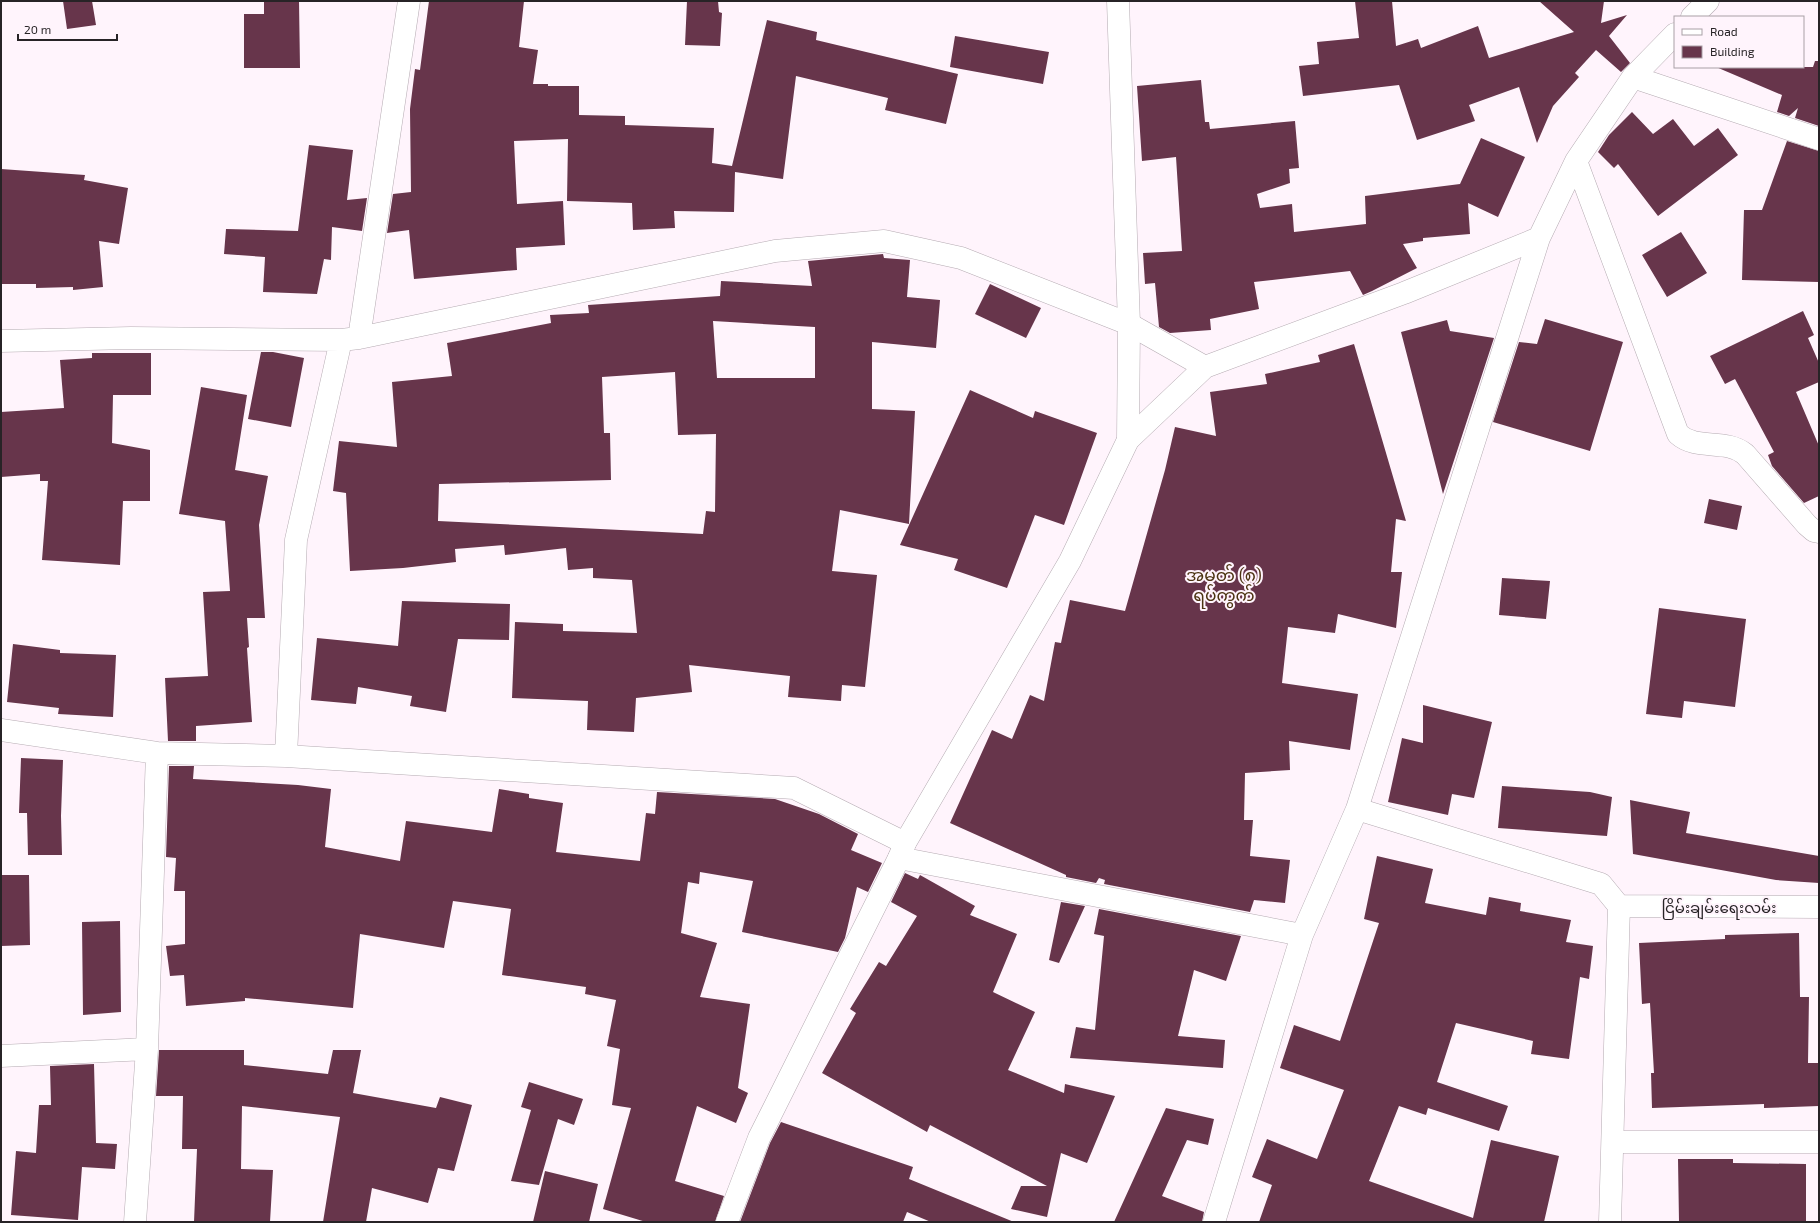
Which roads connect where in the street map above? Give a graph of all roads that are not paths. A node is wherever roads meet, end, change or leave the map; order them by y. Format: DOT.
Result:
graph roads {
  1 [pos="410,1"];
  2 [pos="1118,1"];
  3 [pos="1708,1"];
  4 [pos="1693,16"];
  5 [pos="1674,35"];
  6 [pos="1633,77"];
  7 [pos="1819,139"];
  8 [pos="1576,161"];
  9 [pos="1539,238"];
  10 [pos="1129,324"];
  11 [pos="350,339"];
  12 [pos="1,341"];
  13 [pos="1205,367"];
  14 [pos="1128,440"];
  15 [pos="1819,532"];
  16 [pos="1,730"];
  17 [pos="157,753"];
  18 [pos="286,756"];
  19 [pos="1357,808"];
  20 [pos="902,850"];
  21 [pos="1619,906"];
  22 [pos="1819,907"];
  23 [pos="1302,935"];
  24 [pos="147,1049"];
  25 [pos="1,1056"];
  26 [pos="1613,1142"];
  27 [pos="1819,1142"];
  28 [pos="135,1222"];
  29 [pos="727,1222"];
  30 [pos="1214,1222"];
  31 [pos="1610,1222"];
  1 -- 11 [label="street"];
  2 -- 10 [label="street"];
  3 -- 4 [label="street"];
  5 -- 6 [label="street"];
  6 -- 7 [label="street"];
  6 -- 8 [label="street"];
  8 -- 9 [label="street"];
  8 -- 15 [label="street"];
  9 -- 13 [label="street"];
  9 -- 19 [label="street"];
  10 -- 11 [label="street"];
  10 -- 13 [label="street"];
  10 -- 14 [label="street"];
  11 -- 12 [label="street"];
  11 -- 18 [label="street"];
  13 -- 14 [label="street"];
  14 -- 20 [label="street"];
  16 -- 17 [label="street"];
  17 -- 18 [label="street"];
  17 -- 24 [label="street"];
  18 -- 20 [label="street"];
  19 -- 21 [label="street"];
  19 -- 23 [label="street"];
  20 -- 23 [label="street"];
  20 -- 29 [label="street"];
  21 -- 22 [label="street, ငြိမ်းချမ်းရေးလမ်း"];
  21 -- 26 [label="street"];
  23 -- 30 [label="street"];
  24 -- 25 [label="street"];
  24 -- 28 [label="street"];
  26 -- 27 [label="street"];
  26 -- 31 [label="street"];
}
